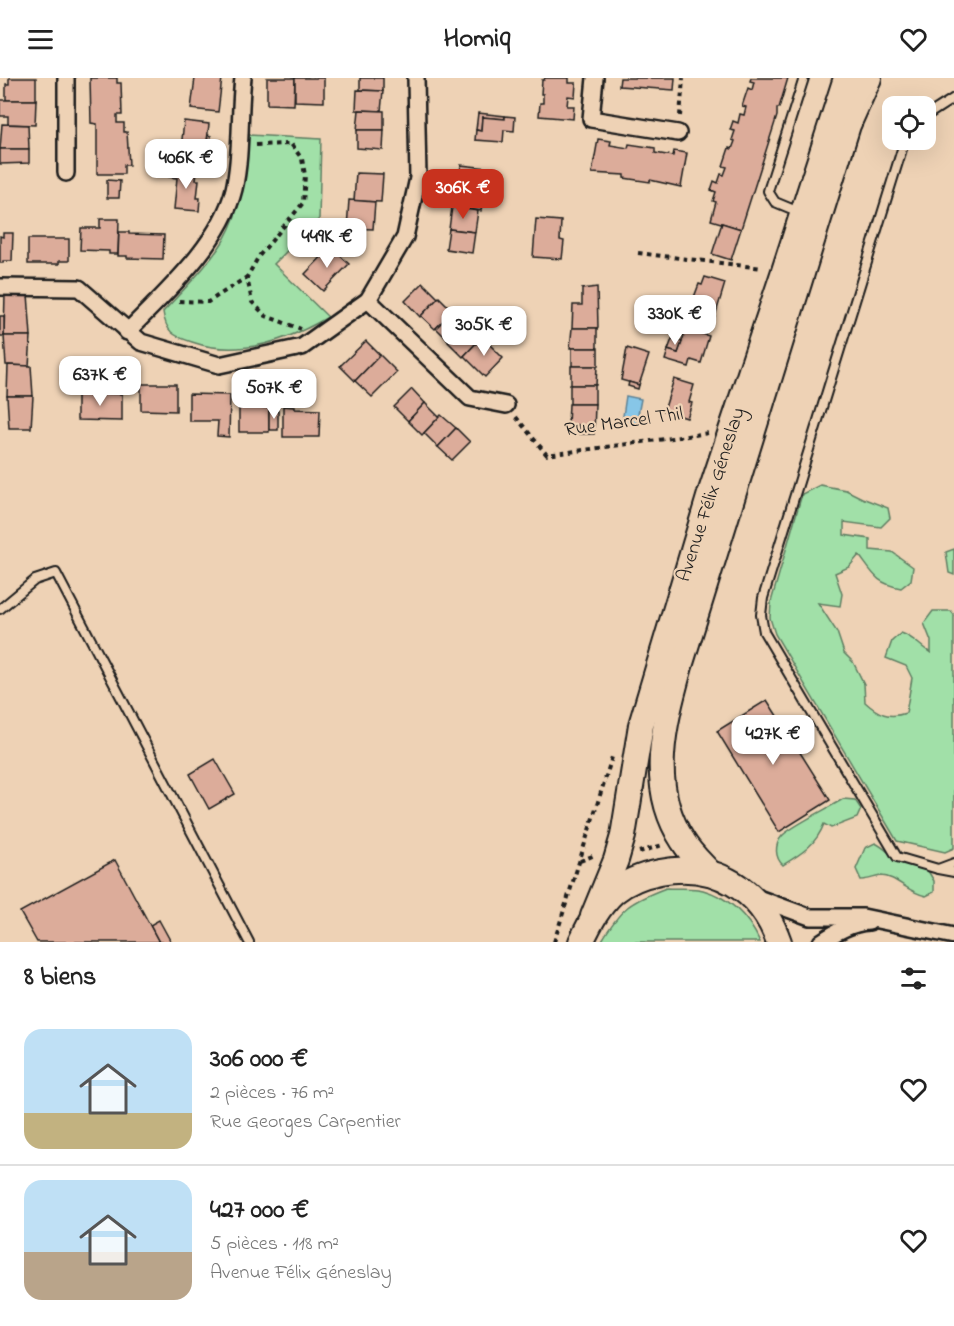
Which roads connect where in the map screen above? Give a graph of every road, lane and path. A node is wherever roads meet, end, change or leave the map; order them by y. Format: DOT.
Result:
graph roads {
  1 [pos="66,78"];
  2 [pos="243,78"];
  3 [pos="416,78"];
  4 [pos="595,78"];
  5 [pos="683,78"];
  6 [pos="804,78"];
  7 [pos="846,78"];
  8 [pos="869,78"];
  9 [pos="954,98"];
  10 [pos="936,110"];
  11 [pos="678,132"];
  12 [pos="238,145"];
  13 [pos="902,150"];
  14 [pos="66,173"];
  15 [pos="803,214"];
  16 [pos="638,253"];
  17 [pos="784,271"];
  18 [pos="246,278"];
  19 [pos="0,287"];
  20 [pos="161,297"];
  21 [pos="368,300"];
  22 [pos="128,332"];
  23 [pos="319,335"];
  24 [pos="506,405"];
  25 [pos="732,430"];
  26 [pos="0,609"];
  27 [pos="579,861"];
  28 [pos="954,863"];
  29 [pos="938,869"];
  30 [pos="954,872"];
  31 [pos="711,873"];
  32 [pos="752,896"];
  33 [pos="593,916"];
  34 [pos="878,921"];
  35 [pos="954,936"];
  36 [pos="249,942"];
  37 [pos="554,942"];
  38 [pos="581,942"];
  39 [pos="779,942"];
  40 [pos="821,942"];
  1 -- 14 [label="street"];
  2 -- 12 [label="street"];
  3 -- 21 [label="street"];
  4 -- 11 [label="street"];
  5 -- 11 [label="path"];
  6 -- 15 [label="lane"];
  7 -- 15 [label="main road, Avenue Félix Géneslay"];
  8 -- 31 [label="main road, Avenue Félix Géneslay"];
  9 -- 10 [label="lane"];
  12 -- 18 [label="path"];
  12 -- 20 [label="street"];
  13 -- 29 [label="lane"];
  15 -- 17 [label="main road, Avenue Félix Géneslay"];
  16 -- 17 [label="path"];
  17 -- 25 [label="main road, Avenue Félix Géneslay"];
  18 -- 20 [label="path"];
  18 -- 23 [label="path"];
  19 -- 22 [label="street"];
  20 -- 22 [label="street"];
  21 -- 23 [label="street"];
  21 -- 24 [label="street"];
  22 -- 23 [label="street"];
  24 -- 25 [label="path, Rue Marcel Thil"];
  25 -- 33 [label="main road, Avenue Félix Géneslay"];
  26 -- 36 [label="lane"];
  27 -- 37 [label="path"];
  28 -- 29 [label="lane"];
  29 -- 30 [label="lane"];
  31 -- 32 [label="main road"];
  31 -- 33 [label="main road"];
  32 -- 34 [label="street"];
  32 -- 39 [label="main road"];
  33 -- 38 [label="main road"];
  34 -- 35 [label="street"];
  34 -- 40 [label="street"];
}
